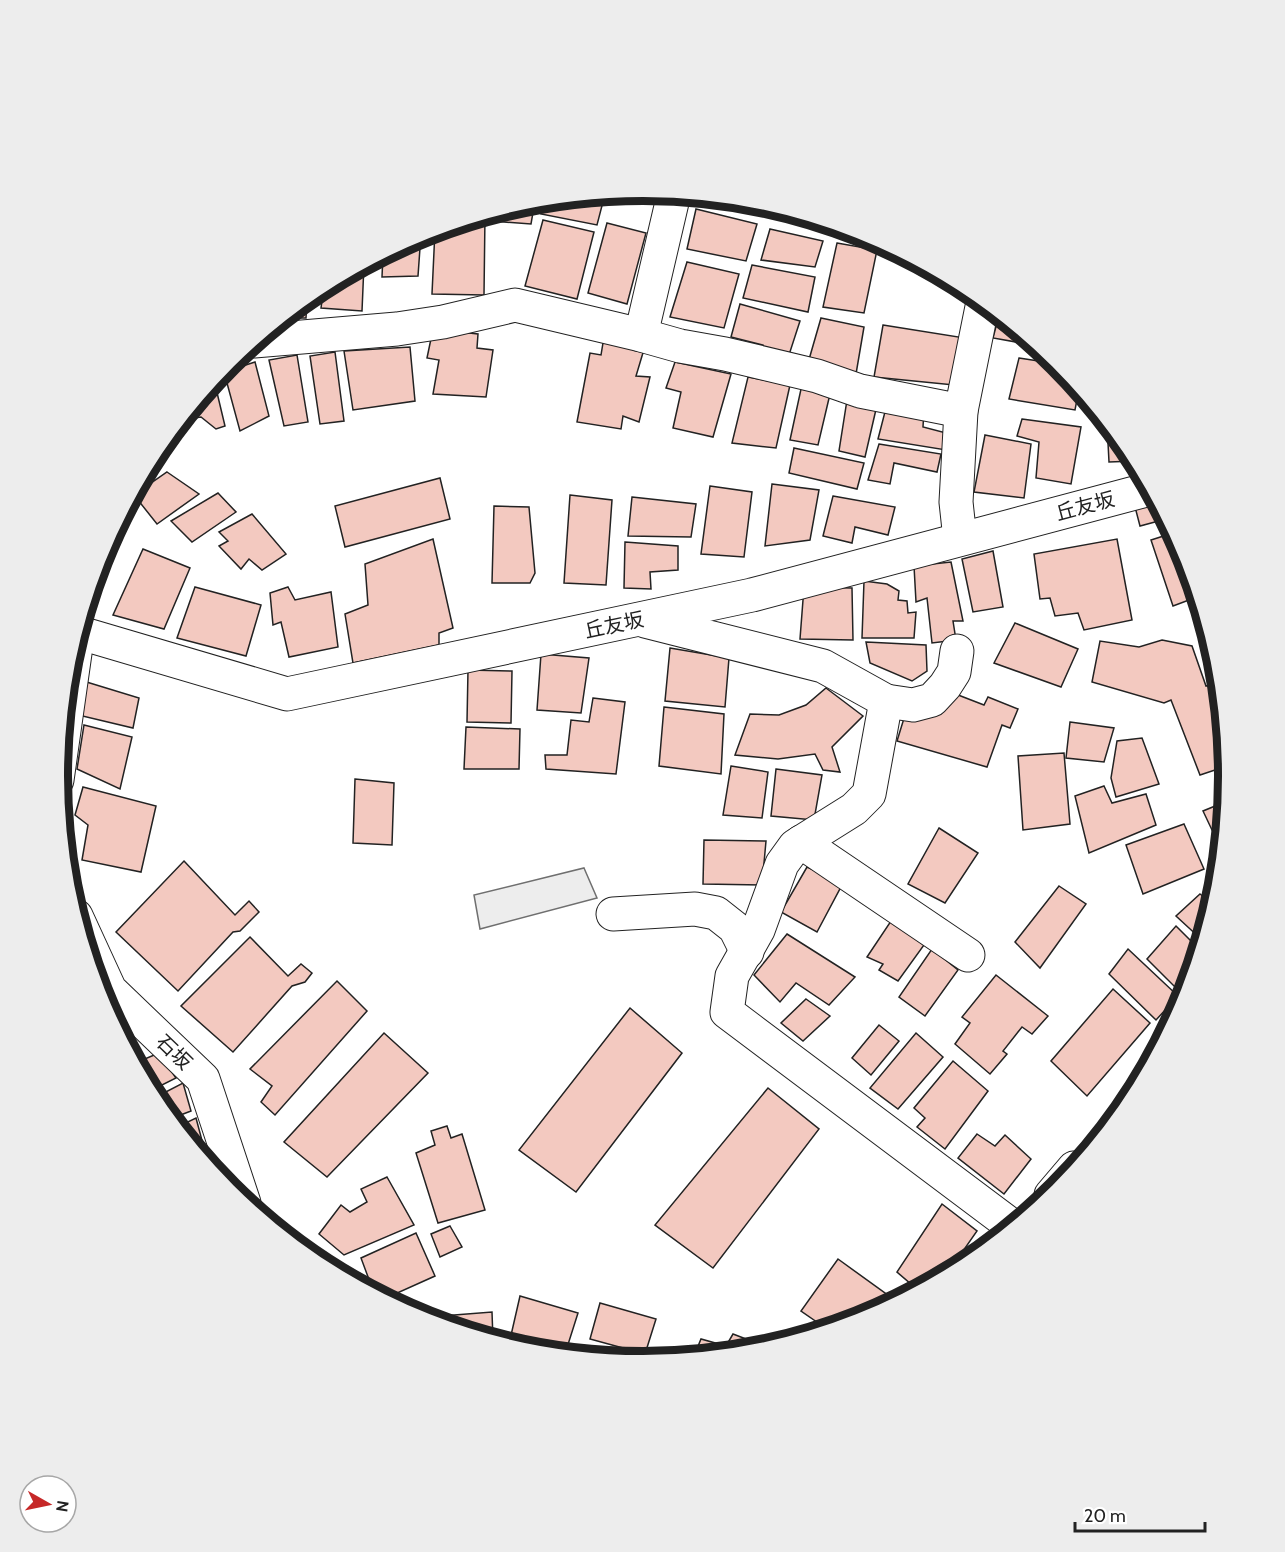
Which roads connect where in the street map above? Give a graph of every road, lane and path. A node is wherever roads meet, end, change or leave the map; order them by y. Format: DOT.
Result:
graph roads {
  1 [pos="672,202"];
  2 [pos="981,312"];
  3 [pos="641,335"];
  4 [pos="268,340"];
  5 [pos="961,411"];
  6 [pos="1141,491"];
  7 [pos="960,539"];
  8 [pos="640,619"];
  9 [pos="85,634"];
  10 [pos="957,651"];
  11 [pos="886,701"];
  12 [pos="801,842"];
  13 [pos="613,914"];
  14 [pos="747,952"];
  15 [pos="968,955"];
  16 [pos="104,976"];
  17 [pos="238,1185"];
  18 [pos="1005,1222"];
  1 -- 3 [label="street"];
  2 -- 5 [label="street"];
  3 -- 4 [label="street"];
  3 -- 5 [label="street"];
  5 -- 7 [label="street"];
  6 -- 7 [label="street, 丘友坂"];
  7 -- 8 [label="street, 丘友坂"];
  8 -- 9 [label="street, 丘友坂"];
  8 -- 11 [label="street"];
  10 -- 11 [label="street"];
  11 -- 12 [label="street"];
  12 -- 14 [label="street"];
  12 -- 15 [label="street"];
  13 -- 14 [label="street"];
  14 -- 18 [label="street"];
  16 -- 17 [label="street, 石坂"];
}
